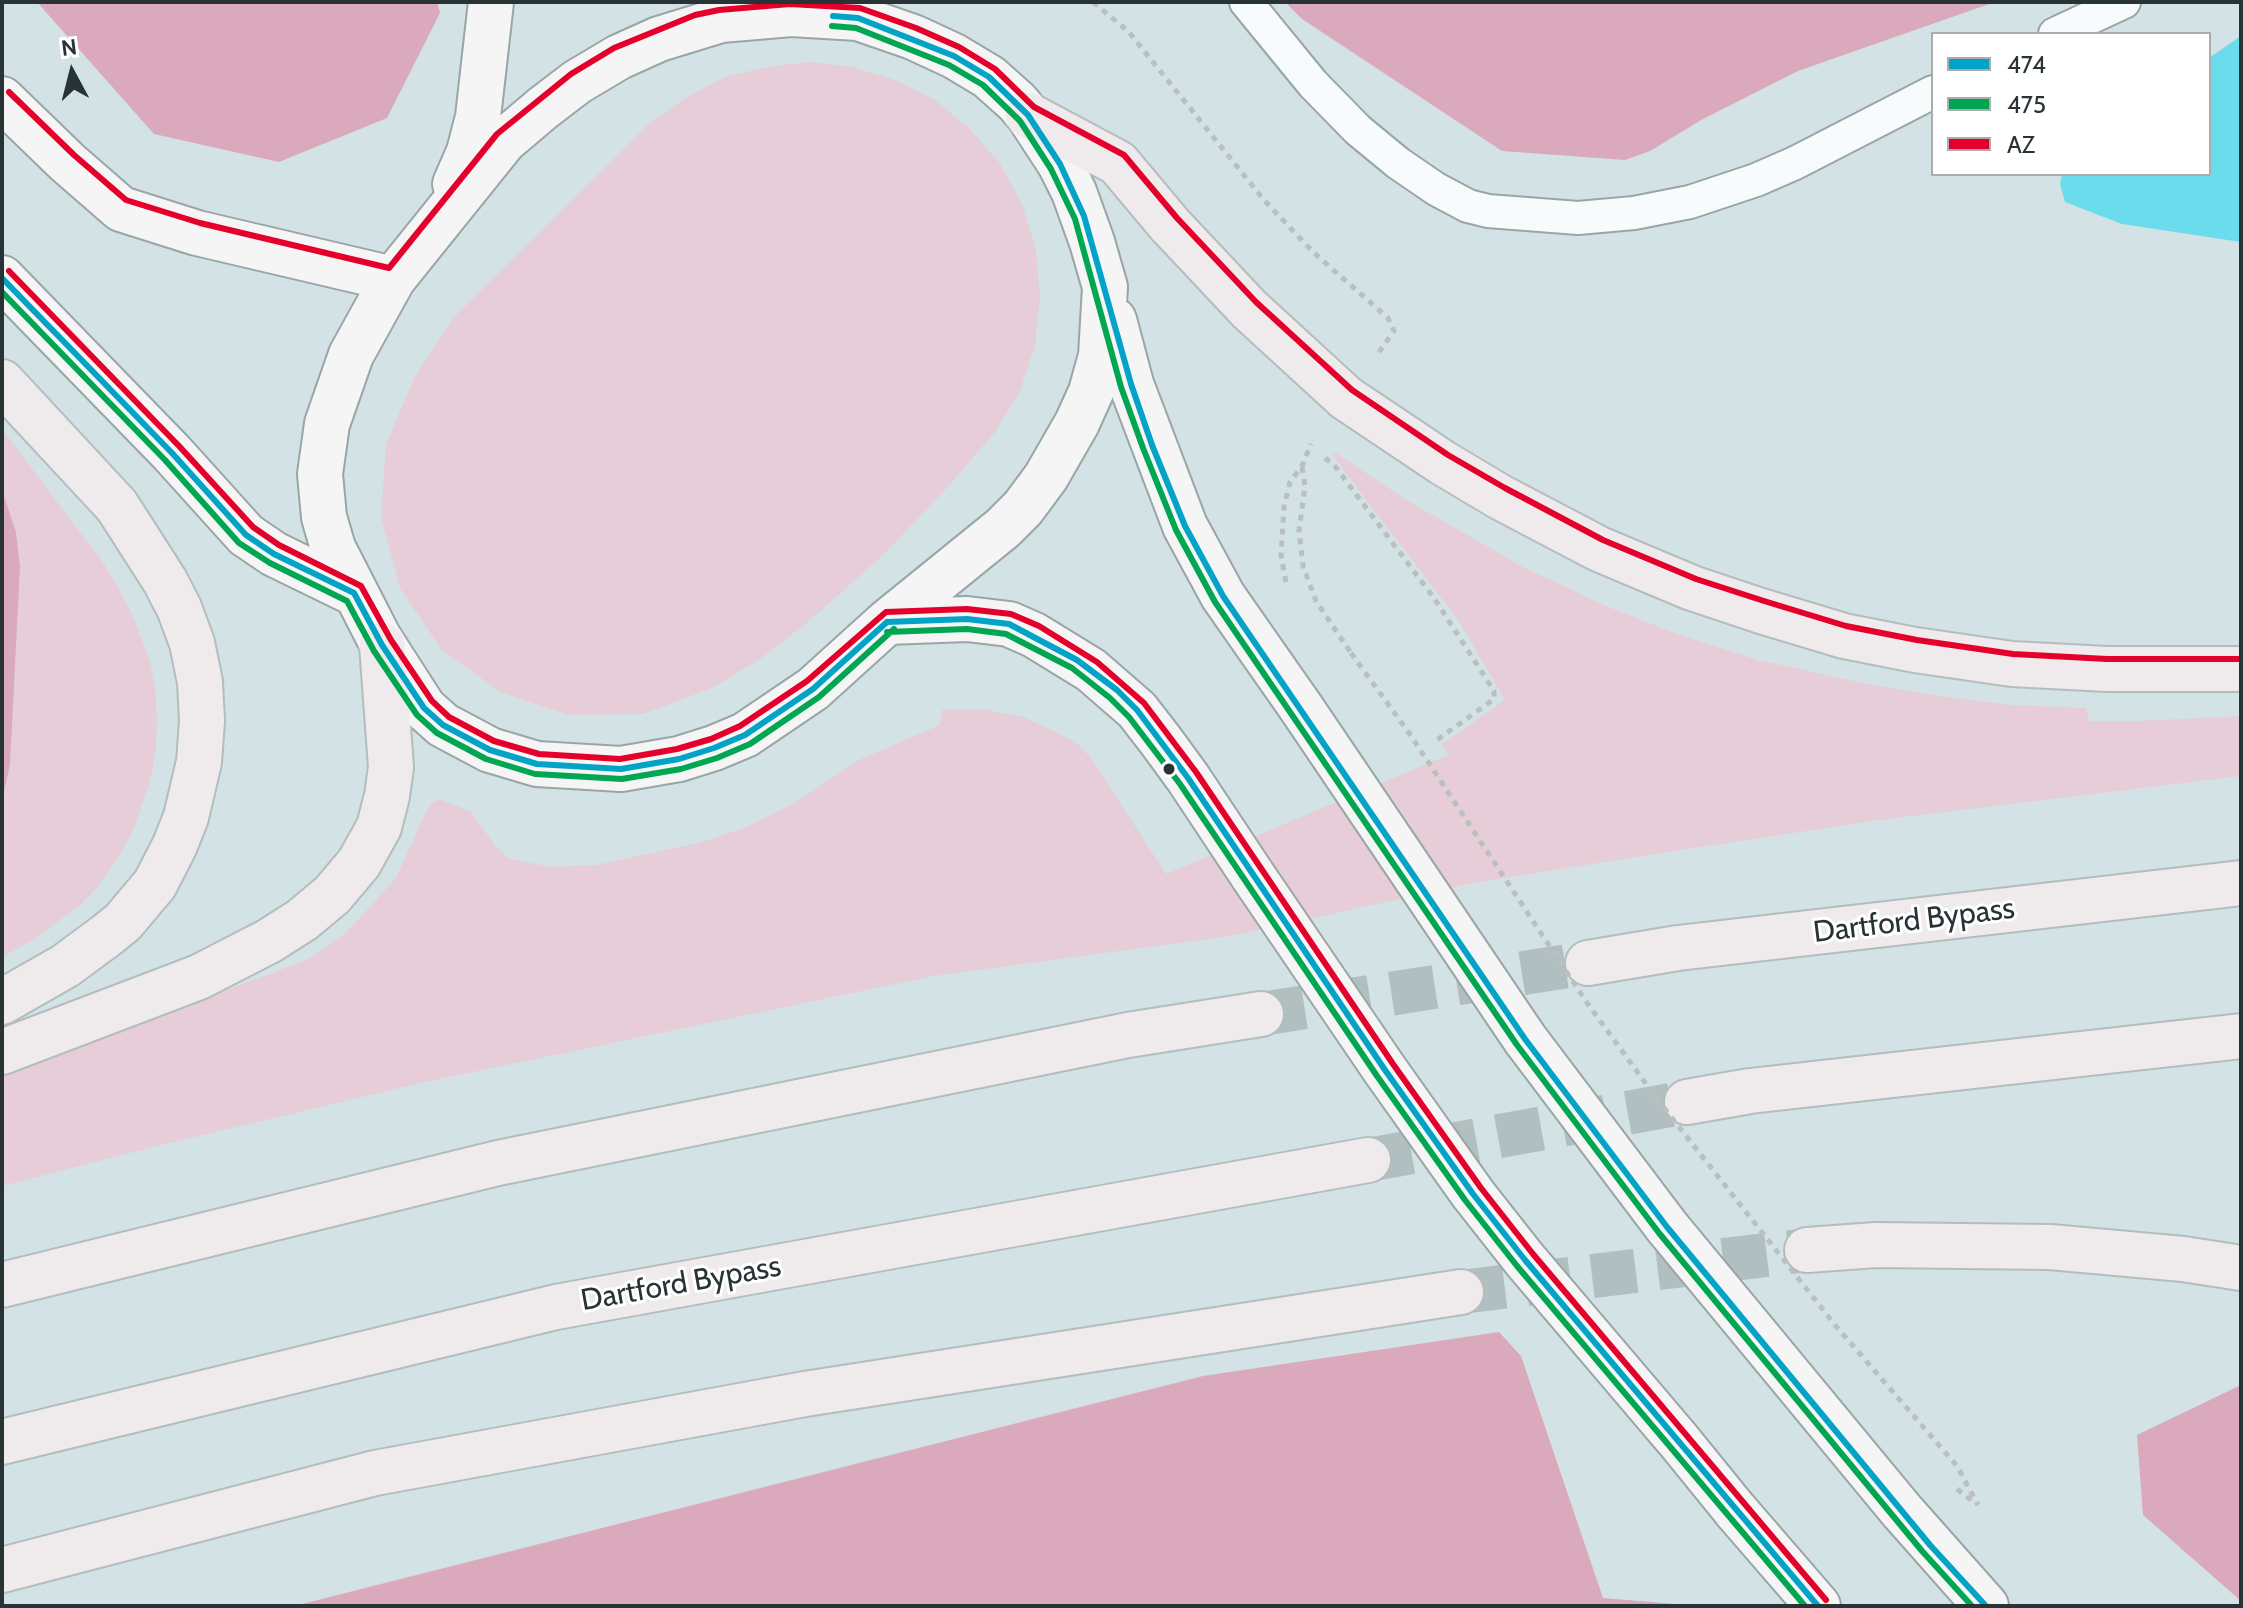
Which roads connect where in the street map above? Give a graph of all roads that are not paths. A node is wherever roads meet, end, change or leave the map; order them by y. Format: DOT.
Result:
graph roads {
  1 [pos="491,2"];
  2 [pos="1246,2"];
  3 [pos="2124,2"];
  4 [pos="828,9"];
  5 [pos="2059,32"];
  6 [pos="1931,93"];
  7 [pos="2,99"];
  8 [pos="1028,115"];
  9 [pos="2,278"];
  10 [pos="393,279"];
  11 [pos="1105,287"];
  12 [pos="2,382"];
  13 [pos="354,593"];
  14 [pos="887,622"];
  15 [pos="382,645"];
  16 [pos="2241,669"];
  17 [pos="2241,883"];
  18 [pos="1588,963"];
  19 [pos="2,1002"];
  20 [pos="1261,1014"];
  21 [pos="2241,1036"];
  22 [pos="2,1052"];
  23 [pos="1687,1102"];
  24 [pos="1368,1160"];
  25 [pos="1807,1250"];
  26 [pos="2241,1268"];
  27 [pos="2,1285"];
  28 [pos="1461,1292"];
  29 [pos="2,1442"];
  30 [pos="2,1570"];
  31 [pos="1818,1606"];
  32 [pos="1986,1606"];
  1 -- 10 [label="main road"];
  2 -- 6 [label="lane"];
  3 -- 5 [label="lane"];
  4 -- 8 [label="main road"];
  4 -- 10 [label="main road"];
  7 -- 10 [label="main road"];
  8 -- 11 [label="main road"];
  8 -- 16 [label="highway"];
  9 -- 13 [label="main road"];
  10 -- 13 [label="main road"];
  11 -- 14 [label="main road"];
  11 -- 32 [label="main road, bridge"];
  12 -- 19 [label="highway"];
  13 -- 15 [label="main road"];
  14 -- 15 [label="main road"];
  14 -- 31 [label="main road, bridge"];
  15 -- 22 [label="highway"];
  17 -- 18 [label="highway, Dartford Bypass"];
  20 -- 27 [label="highway"];
  21 -- 23 [label="highway"];
  24 -- 29 [label="highway, Dartford Bypass"];
  25 -- 26 [label="highway"];
  28 -- 30 [label="highway"];
}
